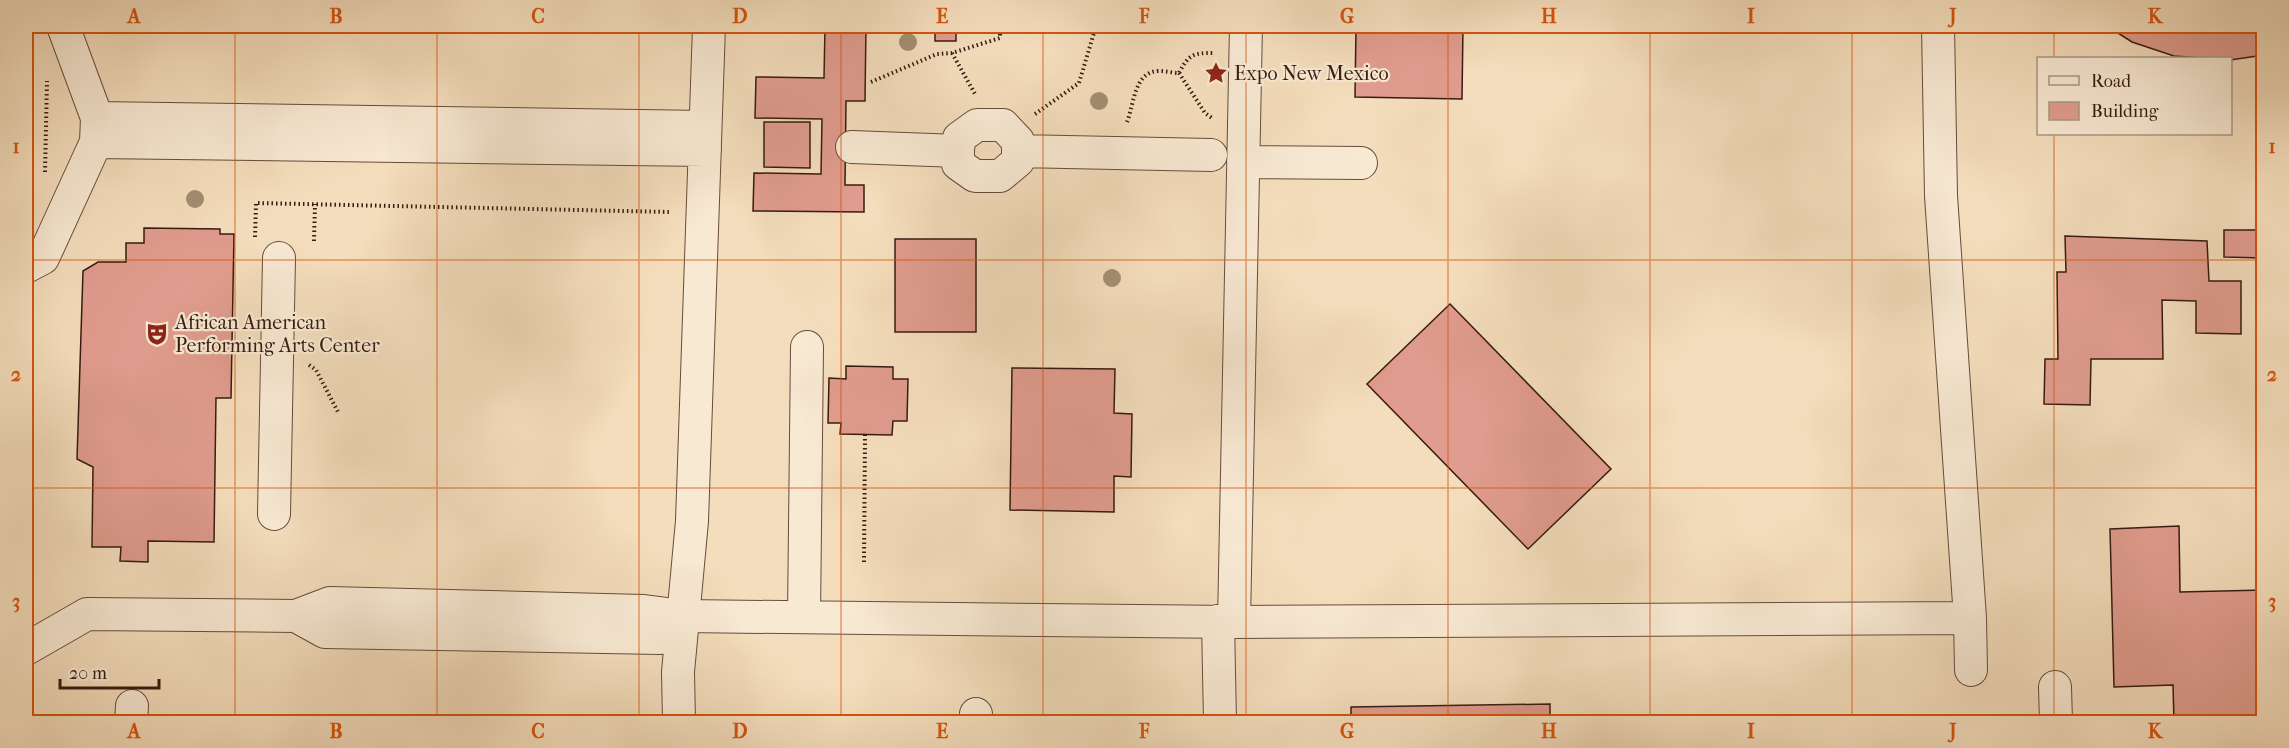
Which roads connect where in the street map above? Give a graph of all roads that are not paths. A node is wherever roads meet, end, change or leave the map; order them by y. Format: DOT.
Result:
graph roads {
  1 [pos="63,26"];
  2 [pos="709,26"];
  3 [pos="1938,26"];
  4 [pos="1246,40"];
  5 [pos="97,129"];
  6 [pos="705,139"];
  7 [pos="1014,142"];
  8 [pos="852,147"];
  9 [pos="958,151"];
  10 [pos="1211,155"];
  11 [pos="1243,162"];
  12 [pos="1361,162"];
  13 [pos="279,258"];
  14 [pos="26,267"];
  15 [pos="807,347"];
  16 [pos="274,514"];
  17 [pos="683,616"];
  18 [pos="804,617"];
  19 [pos="1970,618"];
  20 [pos="1226,622"];
  21 [pos="26,649"];
  22 [pos="1971,670"];
  23 [pos="2055,687"];
  24 [pos="679,723"];
  25 [pos="1220,723"];
  26 [pos="2056,723"];
  1 -- 5 [label="street"];
  2 -- 6 [label="street"];
  3 -- 19 [label="street"];
  4 -- 11 [label="street"];
  5 -- 6 [label="street"];
  5 -- 14 [label="street"];
  6 -- 17 [label="street"];
  7 -- 9 [label="street"];
  7 -- 9 [label="street"];
  7 -- 10 [label="street"];
  8 -- 9 [label="street"];
  11 -- 12 [label="street"];
  11 -- 20 [label="street"];
  13 -- 16 [label="street"];
  15 -- 18 [label="street"];
  17 -- 18 [label="street"];
  17 -- 21 [label="street"];
  17 -- 24 [label="street"];
  18 -- 20 [label="street"];
  19 -- 20 [label="street"];
  19 -- 22 [label="street"];
  20 -- 25 [label="street"];
  23 -- 26 [label="street"];
}
